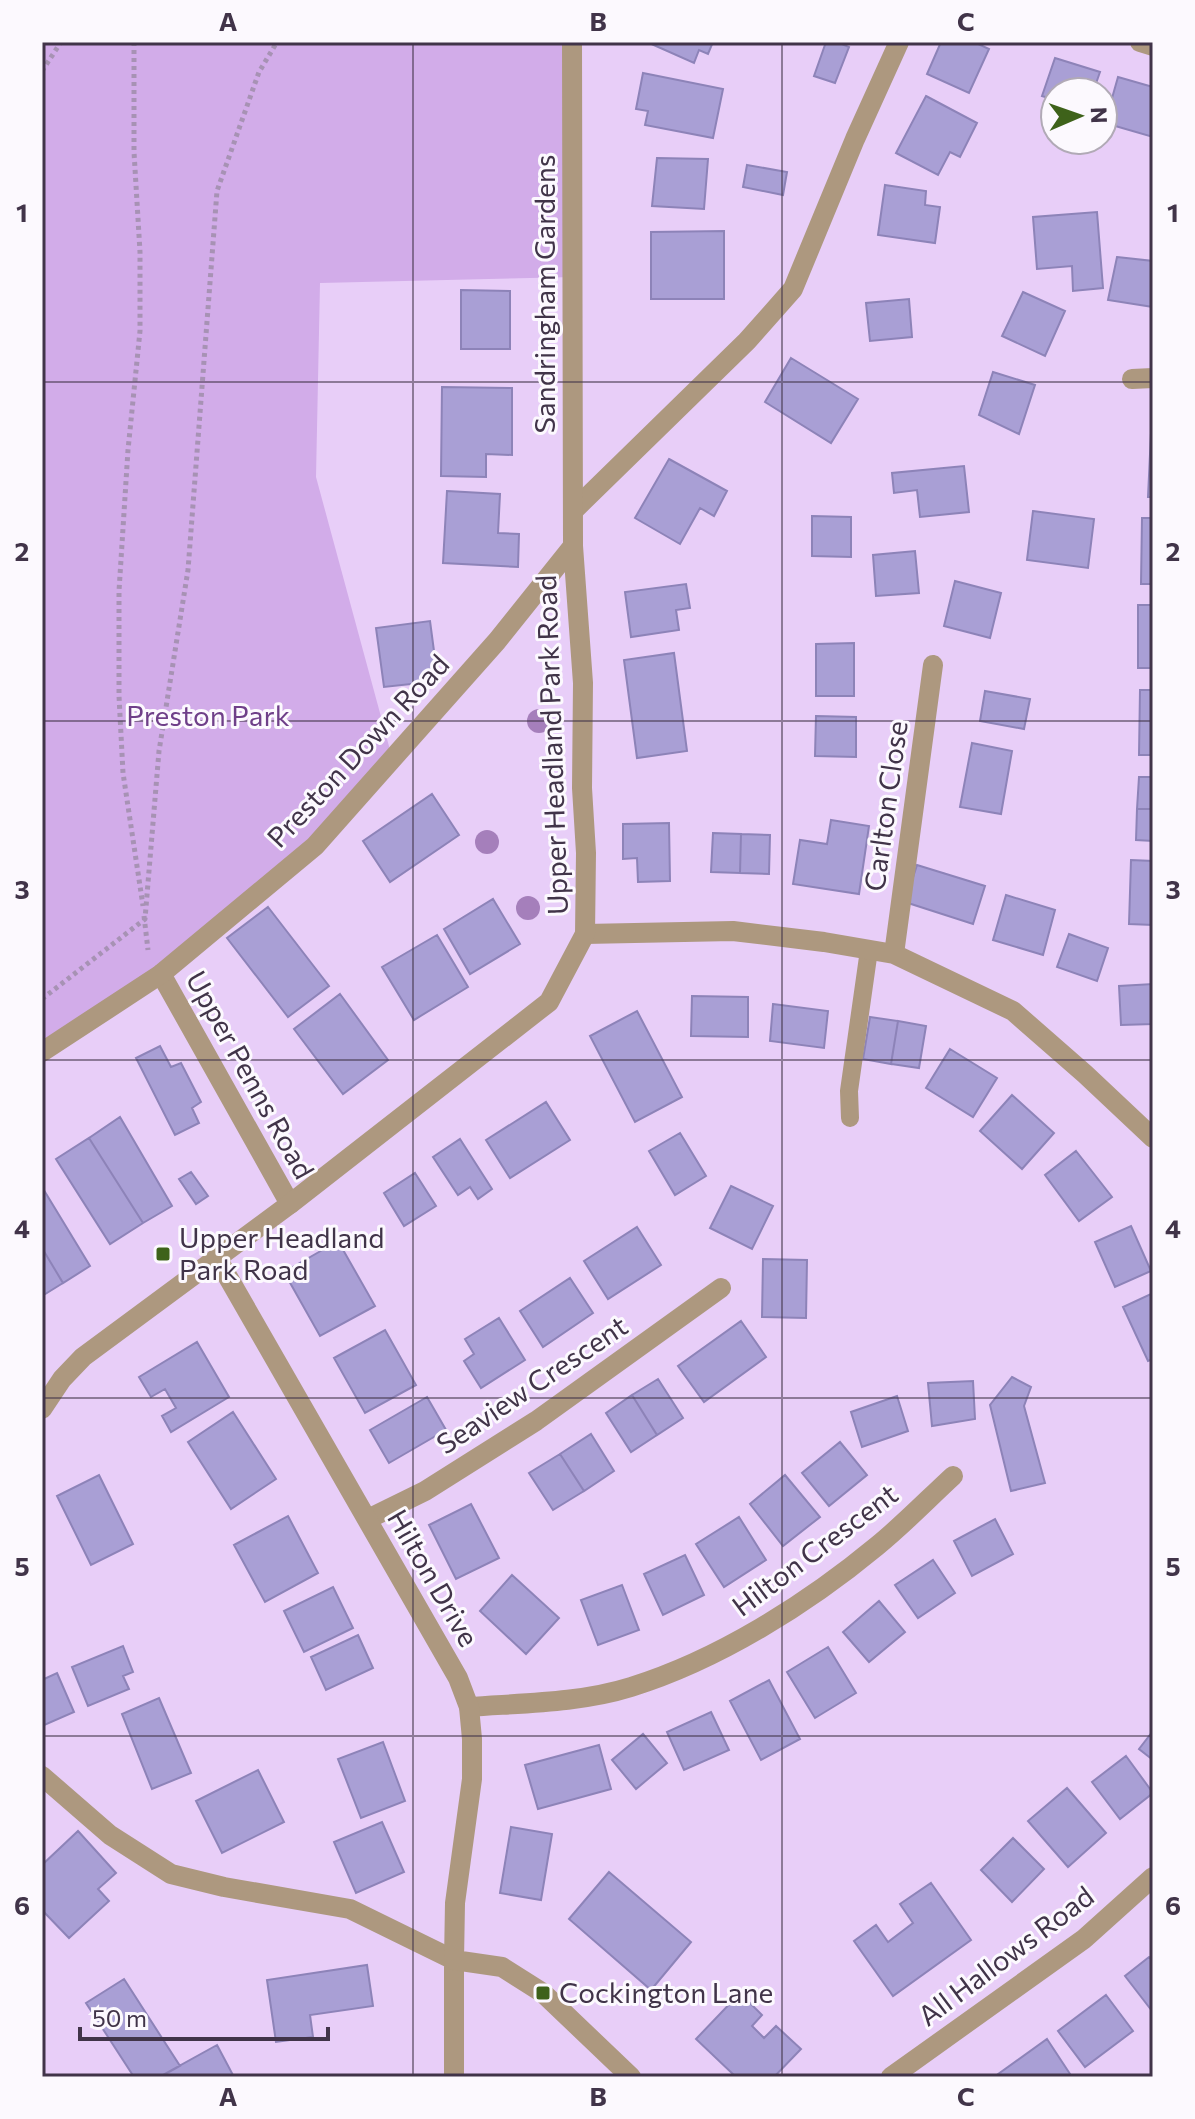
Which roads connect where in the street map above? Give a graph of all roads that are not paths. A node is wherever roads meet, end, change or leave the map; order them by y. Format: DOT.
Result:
graph roads {
  1 [pos="572,42"];
  2 [pos="899,42"];
  3 [pos="1140,42"];
  4 [pos="1153,46"];
  5 [pos="1153,378"];
  6 [pos="1132,379"];
  7 [pos="574,510"];
  8 [pos="573,546"];
  9 [pos="933,665"];
  10 [pos="585,934"];
  11 [pos="869,950"];
  12 [pos="894,954"];
  13 [pos="161,974"];
  14 [pos="42,1052"];
  15 [pos="850,1118"];
  16 [pos="1153,1138"];
  17 [pos="290,1204"];
  18 [pos="217,1258"];
  19 [pos="721,1288"];
  20 [pos="42,1409"];
  21 [pos="953,1476"];
  22 [pos="368,1519"];
  23 [pos="469,1707"];
  24 [pos="42,1776"];
  25 [pos="1153,1877"];
  26 [pos="454,1960"];
  27 [pos="454,2077"];
  28 [pos="631,2077"];
  29 [pos="891,2077"];
  1 -- 7 [label="street, Sandringham Gardens"];
  2 -- 7 [label="street"];
  3 -- 4 [label="street"];
  5 -- 6 [label="street"];
  7 -- 8 [label="street, Sandringham Gardens"];
  8 -- 10 [label="street, Upper Headland Park Road"];
  8 -- 13 [label="street, Preston Down Road"];
  9 -- 12 [label="street, Carlton Close"];
  10 -- 11 [label="street"];
  10 -- 17 [label="street, Upper Headland Park Road"];
  11 -- 12 [label="street"];
  11 -- 15 [label="lane"];
  12 -- 16 [label="street"];
  13 -- 14 [label="street, Preston Down Road"];
  13 -- 17 [label="street, Upper Penns Road"];
  17 -- 18 [label="street, Upper Headland Park Road"];
  18 -- 20 [label="street, Upper Headland Park Road"];
  18 -- 22 [label="street, Hilton Drive"];
  19 -- 22 [label="street, Seaview Crescent"];
  21 -- 23 [label="street, Hilton Crescent"];
  22 -- 23 [label="street, Hilton Drive"];
  23 -- 26 [label="street, Hilton Drive"];
  24 -- 26 [label="street"];
  25 -- 29 [label="street, All Hallows Road"];
  26 -- 27 [label="street, Hilton Drive"];
  26 -- 28 [label="street"];
}
